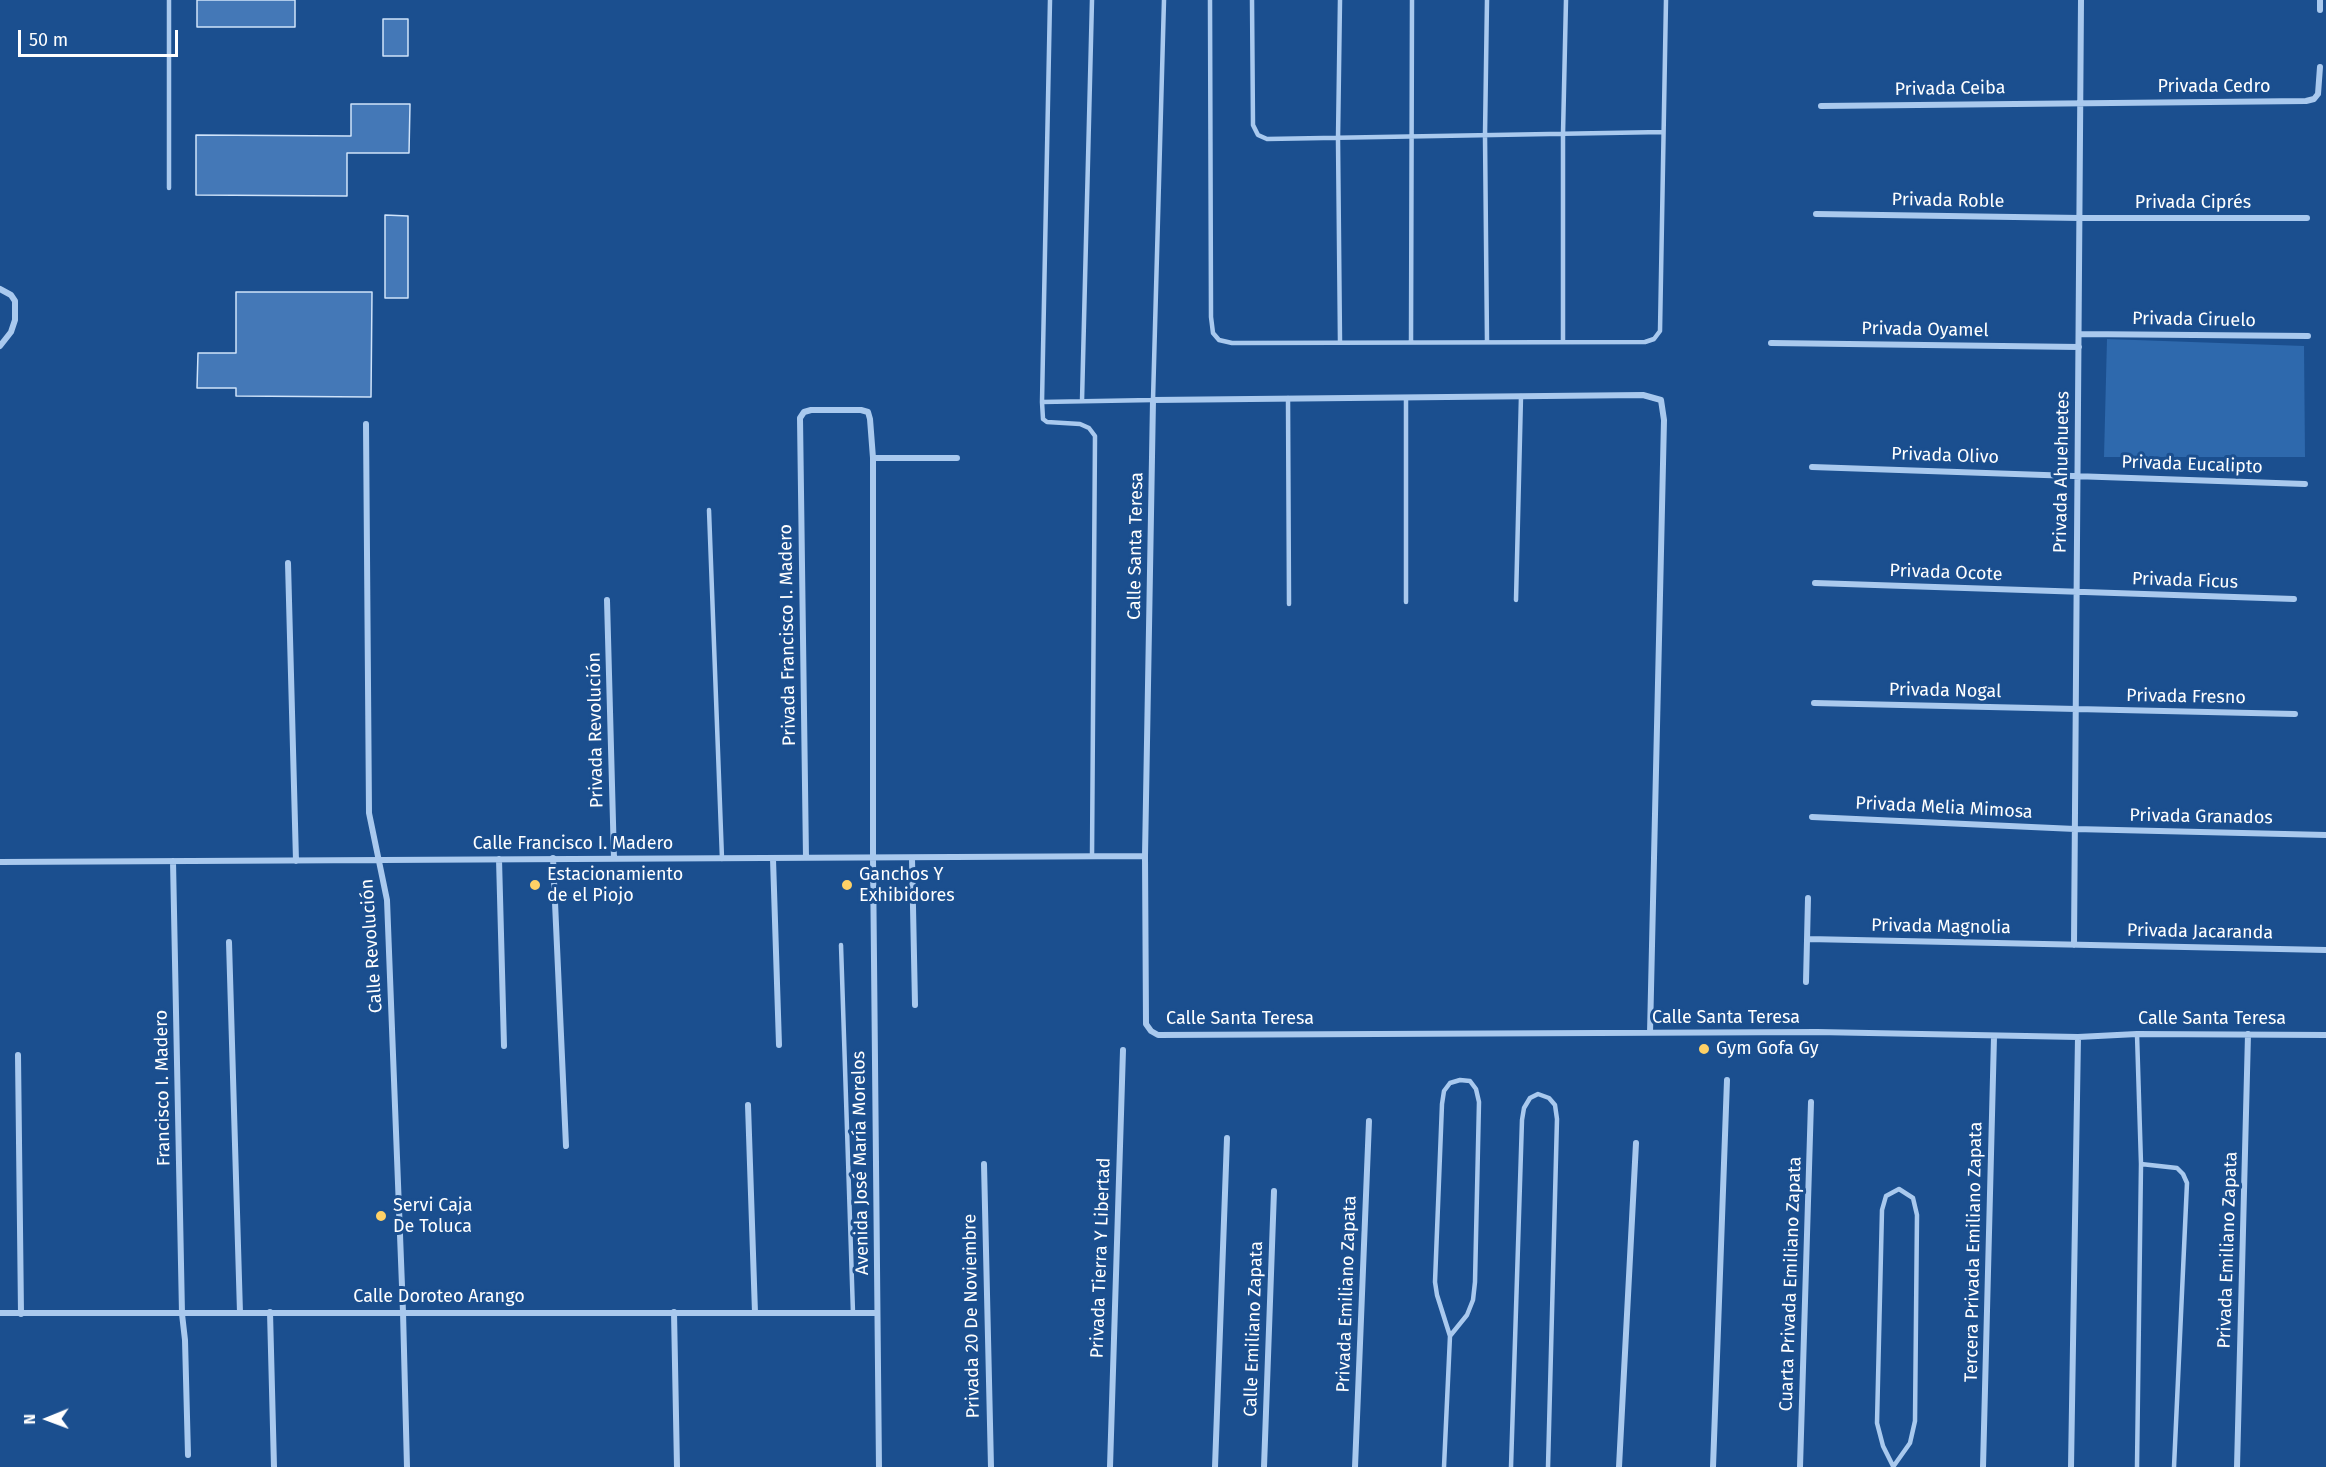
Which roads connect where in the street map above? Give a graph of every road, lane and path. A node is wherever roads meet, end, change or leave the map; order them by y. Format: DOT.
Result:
graph roads {
  1 [pos="169,0"];
  2 [pos="1050,0"];
  3 [pos="1092,0"];
  4 [pos="1164,0"];
  5 [pos="1210,0"];
  6 [pos="1252,0"];
  7 [pos="1340,0"];
  8 [pos="1412,0"];
  9 [pos="1488,0"];
  10 [pos="1566,0"];
  11 [pos="1666,0"];
  12 [pos="2081,0"];
  13 [pos="2320,0"];
  14 [pos="2320,10"];
  15 [pos="2320,67"];
  16 [pos="2080,103"];
  17 [pos="1821,106"];
  18 [pos="1663,132"];
  19 [pos="1563,134"];
  20 [pos="1485,135"];
  21 [pos="1411,137"];
  22 [pos="1338,139"];
  23 [pos="169,188"];
  24 [pos="1816,214"];
  25 [pos="2080,218"];
  26 [pos="2307,218"];
  27 [pos="0,289"];
  28 [pos="2079,334"];
  29 [pos="2308,336"];
  30 [pos="1563,341"];
  31 [pos="1341,342"];
  32 [pos="1410,342"];
  33 [pos="1487,342"];
  34 [pos="1771,343"];
  35 [pos="0,346"];
  36 [pos="2079,347"];
  37 [pos="1521,396"];
  38 [pos="1288,398"];
  39 [pos="1406,398"];
  40 [pos="1154,400"];
  41 [pos="1082,401"];
  42 [pos="1042,402"];
  43 [pos="804,412"];
  44 [pos="366,424"];
  45 [pos="873,458"];
  46 [pos="957,458"];
  47 [pos="1812,467"];
  48 [pos="2078,475"];
  49 [pos="2305,484"];
  50 [pos="709,510"];
  51 [pos="288,563"];
  52 [pos="1815,583"];
  53 [pos="2075,593"];
  54 [pos="2294,599"];
  55 [pos="607,600"];
  56 [pos="1516,600"];
  57 [pos="1406,602"];
  58 [pos="1289,604"];
  59 [pos="1814,703"];
  60 [pos="2076,709"];
  61 [pos="2295,714"];
  62 [pos="1812,817"];
  63 [pos="2075,829"];
  64 [pos="2326,835"];
  65 [pos="1092,856"];
  66 [pos="1145,856"];
  67 [pos="553,858"];
  68 [pos="806,858"];
  69 [pos="873,858"];
  70 [pos="912,858"];
  71 [pos="499,859"];
  72 [pos="614,859"];
  73 [pos="722,859"];
  74 [pos="773,859"];
  75 [pos="380,860"];
  76 [pos="173,861"];
  77 [pos="296,861"];
  78 [pos="0,862"];
  79 [pos="1808,898"];
  80 [pos="1808,939"];
  81 [pos="229,942"];
  82 [pos="841,945"];
  83 [pos="2074,945"];
  84 [pos="2326,950"];
  85 [pos="1806,982"];
  86 [pos="915,1005"];
  87 [pos="1650,1033"];
  88 [pos="2137,1034"];
  89 [pos="2248,1034"];
  90 [pos="2326,1035"];
  91 [pos="1994,1037"];
  92 [pos="2079,1037"];
  93 [pos="779,1045"];
  94 [pos="504,1046"];
  95 [pos="1122,1050"];
  96 [pos="18,1055"];
  97 [pos="1727,1080"];
  98 [pos="1811,1102"];
  99 [pos="748,1105"];
  100 [pos="1369,1121"];
  101 [pos="1227,1138"];
  102 [pos="1636,1143"];
  103 [pos="567,1146"];
  104 [pos="984,1164"];
  105 [pos="2141,1164"];
  106 [pos="1274,1191"];
  107 [pos="270,1312"];
  108 [pos="403,1312"];
  109 [pos="674,1312"];
  110 [pos="0,1313"];
  111 [pos="240,1313"];
  112 [pos="755,1313"];
  113 [pos="853,1313"];
  114 [pos="877,1313"];
  115 [pos="21,1314"];
  116 [pos="182,1314"];
  117 [pos="1450,1336"];
  118 [pos="188,1455"];
  119 [pos="1893,1466"];
  120 [pos="274,1467"];
  121 [pos="406,1467"];
  122 [pos="677,1467"];
  123 [pos="879,1467"];
  124 [pos="991,1467"];
  125 [pos="1110,1467"];
  126 [pos="1215,1467"];
  127 [pos="1264,1467"];
  128 [pos="1355,1467"];
  129 [pos="1444,1467"];
  130 [pos="1512,1467"];
  131 [pos="1548,1467"];
  132 [pos="1619,1467"];
  133 [pos="1713,1467"];
  134 [pos="1800,1467"];
  135 [pos="1983,1467"];
  136 [pos="2071,1467"];
  137 [pos="2137,1467"];
  138 [pos="2174,1467"];
  139 [pos="2237,1467"];
  1 -- 23 [label="lane"];
  2 -- 42 [label="lane"];
  3 -- 41 [label="lane"];
  4 -- 40 [label="lane, Calle Santa Teresa"];
  5 -- 31 [label="lane"];
  6 -- 22 [label="lane"];
  7 -- 22 [label="lane"];
  8 -- 21 [label="lane"];
  9 -- 20 [label="lane"];
  10 -- 19 [label="lane"];
  11 -- 18 [label="lane"];
  12 -- 16 [label="street, Privada Ahuehuetes"];
  13 -- 14 [label="street"];
  15 -- 16 [label="street, Privada Cedro"];
  16 -- 17 [label="street, Privada Ceiba"];
  16 -- 25 [label="street, Privada Ahuehuetes"];
  18 -- 19 [label="lane"];
  18 -- 30 [label="lane"];
  19 -- 20 [label="lane"];
  19 -- 30 [label="lane"];
  20 -- 21 [label="lane"];
  20 -- 33 [label="lane"];
  21 -- 22 [label="lane"];
  21 -- 32 [label="lane"];
  22 -- 31 [label="lane"];
  24 -- 25 [label="street, Privada Roble"];
  25 -- 26 [label="street, Privada Ciprés"];
  25 -- 28 [label="street, Privada Ahuehuetes"];
  27 -- 35 [label="street"];
  28 -- 29 [label="street, Privada Ciruelo"];
  28 -- 36 [label="street, Privada Ahuehuetes"];
  30 -- 33 [label="lane"];
  31 -- 32 [label="lane"];
  32 -- 33 [label="lane"];
  34 -- 36 [label="street, Privada Oyamel"];
  36 -- 48 [label="street, Privada Ahuehuetes"];
  37 -- 39 [label="street"];
  37 -- 56 [label="lane"];
  37 -- 87 [label="street"];
  38 -- 39 [label="street"];
  38 -- 40 [label="street"];
  38 -- 58 [label="lane"];
  39 -- 57 [label="lane"];
  40 -- 41 [label="lane"];
  40 -- 66 [label="street, Calle Santa Teresa"];
  41 -- 42 [label="lane"];
  42 -- 65 [label="lane"];
  43 -- 45 [label="street, Avenida José María Morelos"];
  43 -- 68 [label="street, Privada Francisco I. Madero"];
  44 -- 75 [label="street, Calle Revolución"];
  45 -- 46 [label="street"];
  45 -- 69 [label="street, Avenida José María Morelos"];
  47 -- 48 [label="street, Privada Olivo"];
  48 -- 49 [label="street, Privada Eucalipto"];
  48 -- 53 [label="street, Privada Ahuehuetes"];
  50 -- 73 [label="lane"];
  51 -- 77 [label="street"];
  52 -- 53 [label="street, Privada Ocote"];
  53 -- 54 [label="street, Privada Ficus"];
  53 -- 60 [label="street, Privada Ahuehuetes"];
  55 -- 72 [label="street, Privada Revolución"];
  59 -- 60 [label="street, Privada Nogal"];
  60 -- 61 [label="street, Privada Fresno"];
  60 -- 63 [label="street, Privada Ahuehuetes"];
  62 -- 63 [label="street, Privada Melia Mimosa"];
  63 -- 64 [label="street, Privada Granados"];
  63 -- 83 [label="street, Privada Ahuehuetes"];
  65 -- 66 [label="street, Calle Francisco I. Madero"];
  65 -- 70 [label="street, Calle Francisco I. Madero"];
  66 -- 87 [label="street, Calle Santa Teresa"];
  67 -- 71 [label="street, Calle Francisco I. Madero"];
  67 -- 72 [label="street, Calle Francisco I. Madero"];
  67 -- 103 [label="street"];
  68 -- 69 [label="street, Calle Francisco I. Madero"];
  68 -- 74 [label="street, Calle Francisco I. Madero"];
  69 -- 70 [label="street, Calle Francisco I. Madero"];
  69 -- 114 [label="street, Avenida José María Morelos"];
  70 -- 86 [label="street"];
  71 -- 75 [label="street, Calle Francisco I. Madero"];
  71 -- 94 [label="street"];
  72 -- 73 [label="street, Calle Francisco I. Madero"];
  73 -- 74 [label="street, Calle Francisco I. Madero"];
  74 -- 93 [label="street"];
  75 -- 77 [label="street, Calle Francisco I. Madero"];
  75 -- 108 [label="street, Calle Revolución"];
  76 -- 77 [label="street, Calle Francisco I. Madero"];
  76 -- 78 [label="street, Calle Francisco I. Madero"];
  76 -- 116 [label="street, Francisco I. Madero"];
  79 -- 80 [label="street"];
  80 -- 83 [label="street, Privada Magnolia"];
  80 -- 85 [label="street"];
  81 -- 111 [label="street"];
  82 -- 113 [label="lane"];
  83 -- 84 [label="street, Privada Jacaranda"];
  87 -- 91 [label="street, Calle Santa Teresa"];
  88 -- 89 [label="street, Calle Santa Teresa"];
  88 -- 92 [label="street, Calle Santa Teresa"];
  88 -- 105 [label="lane"];
  89 -- 90 [label="street, Calle Santa Teresa"];
  89 -- 139 [label="street, Privada Emiliano Zapata"];
  91 -- 92 [label="street, Calle Santa Teresa"];
  91 -- 135 [label="street, Tercera Privada Emiliano Zapata"];
  92 -- 136 [label="street"];
  95 -- 125 [label="street, Privada Tierra Y Libertad"];
  96 -- 115 [label="street"];
  97 -- 133 [label="street"];
  98 -- 134 [label="street, Cuarta Privada Emiliano Zapata"];
  99 -- 112 [label="street"];
  100 -- 128 [label="street, Privada Emiliano Zapata"];
  101 -- 126 [label="street"];
  102 -- 132 [label="street"];
  104 -- 124 [label="street, Privada 20 De Noviembre"];
  105 -- 137 [label="lane"];
  105 -- 138 [label="lane"];
  106 -- 127 [label="street, Calle Emiliano Zapata"];
  107 -- 108 [label="street, Calle Doroteo Arango"];
  107 -- 111 [label="street, Calle Doroteo Arango"];
  107 -- 120 [label="street"];
  108 -- 109 [label="street, Calle Doroteo Arango"];
  108 -- 121 [label="street, Calle Revolución"];
  109 -- 112 [label="street, Calle Doroteo Arango"];
  109 -- 122 [label="street"];
  110 -- 115 [label="street, Calle Doroteo Arango"];
  111 -- 116 [label="street, Calle Doroteo Arango"];
  112 -- 113 [label="street, Calle Doroteo Arango"];
  113 -- 114 [label="street, Calle Doroteo Arango"];
  114 -- 123 [label="street, Avenida José María Morelos"];
  115 -- 116 [label="street, Calle Doroteo Arango"];
  116 -- 118 [label="street, Francisco I. Madero"];
  117 -- 117 [label="lane"];
  117 -- 129 [label="lane"];
  119 -- 119 [label="lane"];
  130 -- 131 [label="lane"];
}
